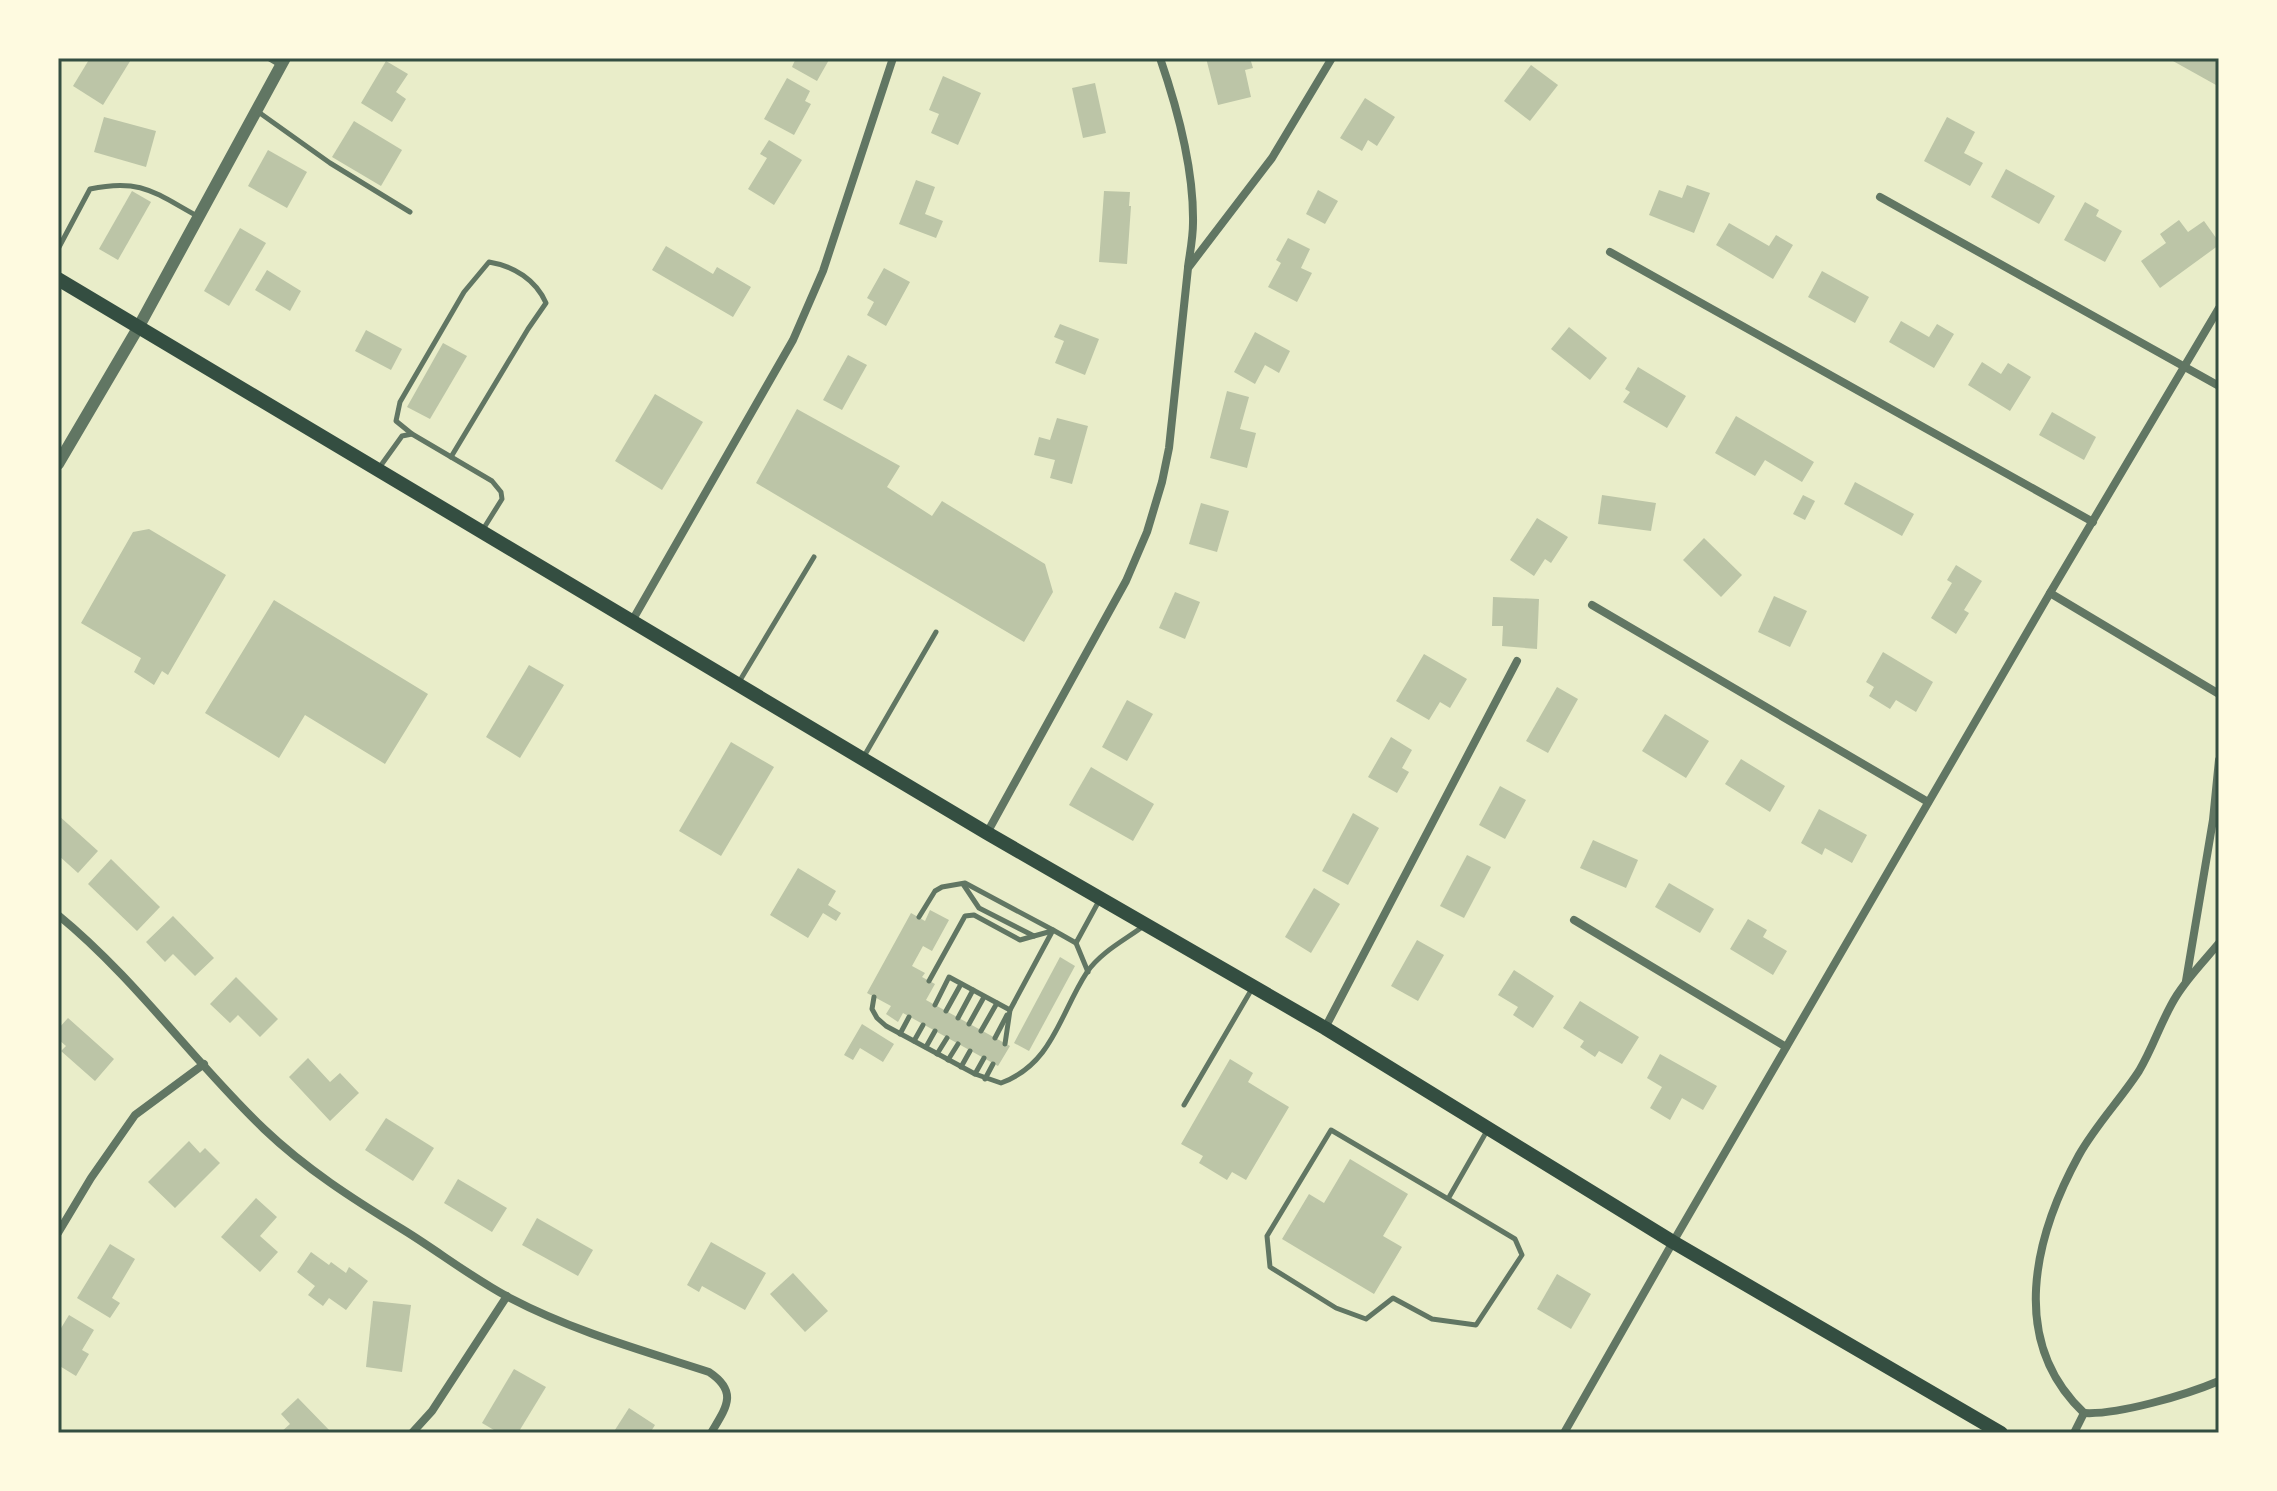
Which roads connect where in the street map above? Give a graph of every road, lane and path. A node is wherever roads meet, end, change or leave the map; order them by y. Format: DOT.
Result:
graph roads {
  1 [pos="268,58"];
  2 [pos="893,58"];
  3 [pos="1160,58"];
  4 [pos="1332,58"];
  5 [pos="283,62"];
  6 [pos="256,111"];
  7 [pos="1880,197"];
  8 [pos="410,212"];
  9 [pos="198,217"];
  10 [pos="58,249"];
  11 [pos="1610,252"];
  12 [pos="1188,268"];
  13 [pos="58,279"];
  14 [pos="2219,308"];
  15 [pos="138,328"];
  16 [pos="2185,367"];
  17 [pos="2219,386"];
  18 [pos="412,434"];
  19 [pos="451,457"];
  20 [pos="58,464"];
  21 [pos="377,470"];
  22 [pos="2093,522"];
  23 [pos="482,532"];
  24 [pos="814,557"];
  25 [pos="2050,593"];
  26 [pos="1592,605"];
  27 [pos="632,621"];
  28 [pos="936,632"];
  29 [pos="1517,661"];
  30 [pos="738,683"];
  31 [pos="2219,694"];
  32 [pos="863,759"];
  33 [pos="2219,760"];
  34 [pos="1928,802"];
  35 [pos="987,833"];
  36 [pos="963,883"];
  37 [pos="1101,898"];
  38 [pos="58,915"];
  39 [pos="919,917"];
  40 [pos="1574,920"];
  41 [pos="1146,924"];
  42 [pos="1053,930"];
  43 [pos="1034,936"];
  44 [pos="1076,943"];
  45 [pos="2219,943"];
  46 [pos="1088,972"];
  47 [pos="929,981"];
  48 [pos="961,984"];
  49 [pos="2185,985"];
  50 [pos="1253,986"];
  51 [pos="973,990"];
  52 [pos="874,997"];
  53 [pos="984,997"];
  54 [pos="997,1003"];
  55 [pos="935,1005"];
  56 [pos="1010,1010"];
  57 [pos="946,1011"];
  58 [pos="909,1017"];
  59 [pos="958,1018"];
  60 [pos="969,1024"];
  61 [pos="923,1025"];
  62 [pos="1325,1028"];
  63 [pos="935,1031"];
  64 [pos="981,1031"];
  65 [pos="900,1034"];
  66 [pos="947,1038"];
  67 [pos="995,1038"];
  68 [pos="914,1041"];
  69 [pos="958,1044"];
  70 [pos="1005,1044"];
  71 [pos="926,1047"];
  72 [pos="1786,1047"];
  73 [pos="970,1051"];
  74 [pos="937,1054"];
  75 [pos="984,1058"];
  76 [pos="948,1060"];
  77 [pos="204,1064"];
  78 [pos="993,1064"];
  79 [pos="961,1067"];
  80 [pos="975,1074"];
  81 [pos="985,1079"];
  82 [pos="1184,1105"];
  83 [pos="1488,1128"];
  84 [pos="1448,1199"];
  85 [pos="58,1233"];
  86 [pos="1673,1242"];
  87 [pos="507,1296"];
  88 [pos="2219,1381"];
  89 [pos="2084,1413"];
  90 [pos="412,1433"];
  91 [pos="711,1433"];
  92 [pos="1564,1433"];
  93 [pos="2001,1433"];
  94 [pos="2074,1433"];
  1 -- 5 [label="lane"];
  2 -- 27 [label="street"];
  3 -- 12 [label="street"];
  4 -- 12 [label="street"];
  5 -- 6 [label="street"];
  6 -- 8 [label="lane"];
  6 -- 9 [label="street"];
  7 -- 16 [label="street"];
  9 -- 10 [label="lane"];
  9 -- 15 [label="street"];
  11 -- 22 [label="street"];
  12 -- 35 [label="street"];
  13 -- 15 [label="main road"];
  14 -- 16 [label="street"];
  15 -- 20 [label="street"];
  15 -- 21 [label="main road"];
  16 -- 17 [label="street"];
  16 -- 22 [label="street"];
  18 -- 19 [label="lane"];
  18 -- 19 [label="lane"];
  18 -- 21 [label="lane"];
  19 -- 23 [label="lane"];
  21 -- 23 [label="main road"];
  22 -- 25 [label="street"];
  23 -- 27 [label="main road"];
  24 -- 30 [label="lane"];
  25 -- 31 [label="street"];
  25 -- 34 [label="street"];
  26 -- 34 [label="street"];
  27 -- 30 [label="main road"];
  28 -- 32 [label="lane"];
  29 -- 62 [label="street"];
  30 -- 32 [label="main road"];
  32 -- 35 [label="main road"];
  33 -- 49 [label="street"];
  34 -- 72 [label="street"];
  35 -- 37 [label="main road"];
  36 -- 39 [label="lane"];
  36 -- 42 [label="lane"];
  36 -- 43 [label="lane"];
  37 -- 41 [label="main road"];
  37 -- 44 [label="lane"];
  38 -- 77 [label="street"];
  40 -- 72 [label="street"];
  41 -- 46 [label="lane"];
  41 -- 50 [label="main road"];
  42 -- 43 [label="lane"];
  42 -- 44 [label="lane"];
  42 -- 56 [label="lane"];
  43 -- 47 [label="lane"];
  44 -- 46 [label="lane"];
  45 -- 49 [label="street"];
  46 -- 81 [label="lane"];
  48 -- 51 [label="lane"];
  48 -- 55 [label="lane"];
  48 -- 57 [label="lane"];
  49 -- 89 [label="street"];
  50 -- 62 [label="main road"];
  50 -- 82 [label="lane"];
  51 -- 53 [label="lane"];
  51 -- 59 [label="lane"];
  52 -- 65 [label="lane"];
  53 -- 54 [label="lane"];
  53 -- 60 [label="lane"];
  54 -- 56 [label="lane"];
  54 -- 64 [label="lane"];
  56 -- 67 [label="lane"];
  56 -- 70 [label="lane"];
  58 -- 65 [label="lane"];
  61 -- 68 [label="lane"];
  62 -- 83 [label="main road"];
  63 -- 71 [label="lane"];
  65 -- 68 [label="lane"];
  66 -- 74 [label="lane"];
  68 -- 71 [label="lane"];
  69 -- 76 [label="lane"];
  71 -- 74 [label="lane"];
  72 -- 86 [label="street"];
  73 -- 79 [label="lane"];
  74 -- 76 [label="lane"];
  75 -- 80 [label="lane"];
  76 -- 79 [label="lane"];
  77 -- 85 [label="street"];
  77 -- 87 [label="street"];
  78 -- 81 [label="lane"];
  79 -- 80 [label="lane"];
  80 -- 81 [label="lane"];
  83 -- 84 [label="lane"];
  83 -- 86 [label="main road"];
  84 -- 84 [label="lane"];
  86 -- 92 [label="street"];
  86 -- 93 [label="main road"];
  87 -- 90 [label="street"];
  87 -- 91 [label="street"];
  88 -- 89 [label="street"];
  89 -- 94 [label="street"];
}
